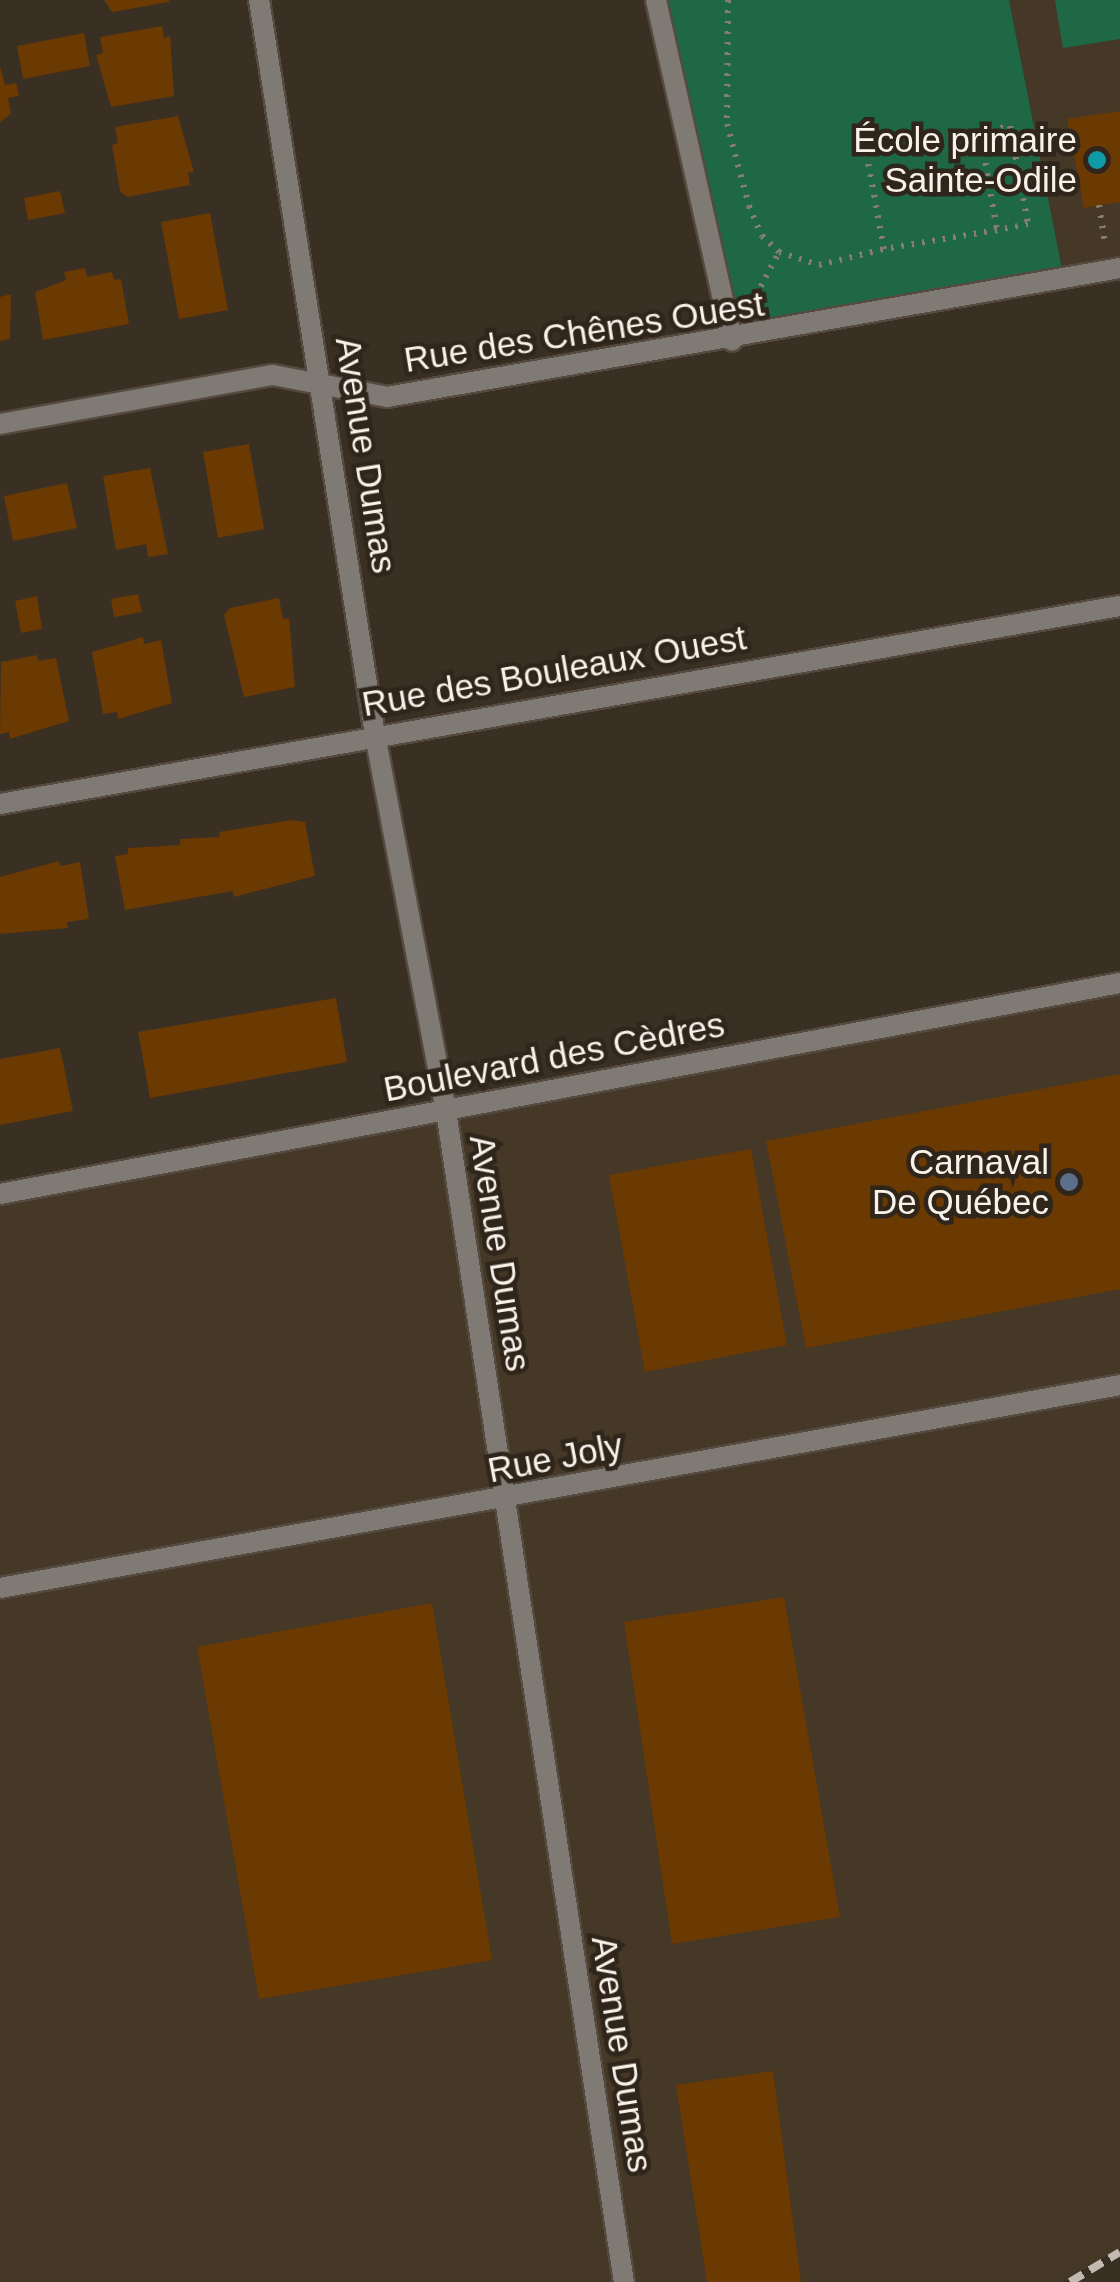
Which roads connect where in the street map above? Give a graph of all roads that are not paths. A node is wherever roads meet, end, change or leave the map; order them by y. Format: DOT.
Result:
graph roads {
  1 [pos="259,0"];
  2 [pos="656,0"];
  3 [pos="1114,270"];
  4 [pos="732,342"];
  5 [pos="323,384"];
  6 [pos="0,424"];
  7 [pos="1120,606"];
  8 [pos="374,735"];
  9 [pos="0,804"];
  10 [pos="1120,983"];
  11 [pos="446,1111"];
  12 [pos="0,1194"];
  13 [pos="1120,1385"];
  14 [pos="505,1501"];
  15 [pos="0,1588"];
  16 [pos="624,2282"];
  1 -- 5 [label="street, Avenue Dumas"];
  2 -- 4 [label="street"];
  3 -- 4 [label="street, Rue des Chênes Ouest"];
  4 -- 5 [label="street, Rue des Chênes Ouest"];
  5 -- 6 [label="street, Rue des Chênes Ouest"];
  5 -- 8 [label="street, Avenue Dumas"];
  7 -- 8 [label="street, Rue des Bouleaux Ouest"];
  8 -- 9 [label="street, Rue des Bouleaux Ouest"];
  8 -- 11 [label="street, Avenue Dumas"];
  10 -- 11 [label="street, Boulevard des Cèdres"];
  11 -- 12 [label="street, Boulevard des Cèdres"];
  11 -- 14 [label="street, Avenue Dumas"];
  13 -- 14 [label="street, Rue Joly"];
  14 -- 15 [label="street, Rue Joly"];
  14 -- 16 [label="street, Avenue Dumas"];
}
